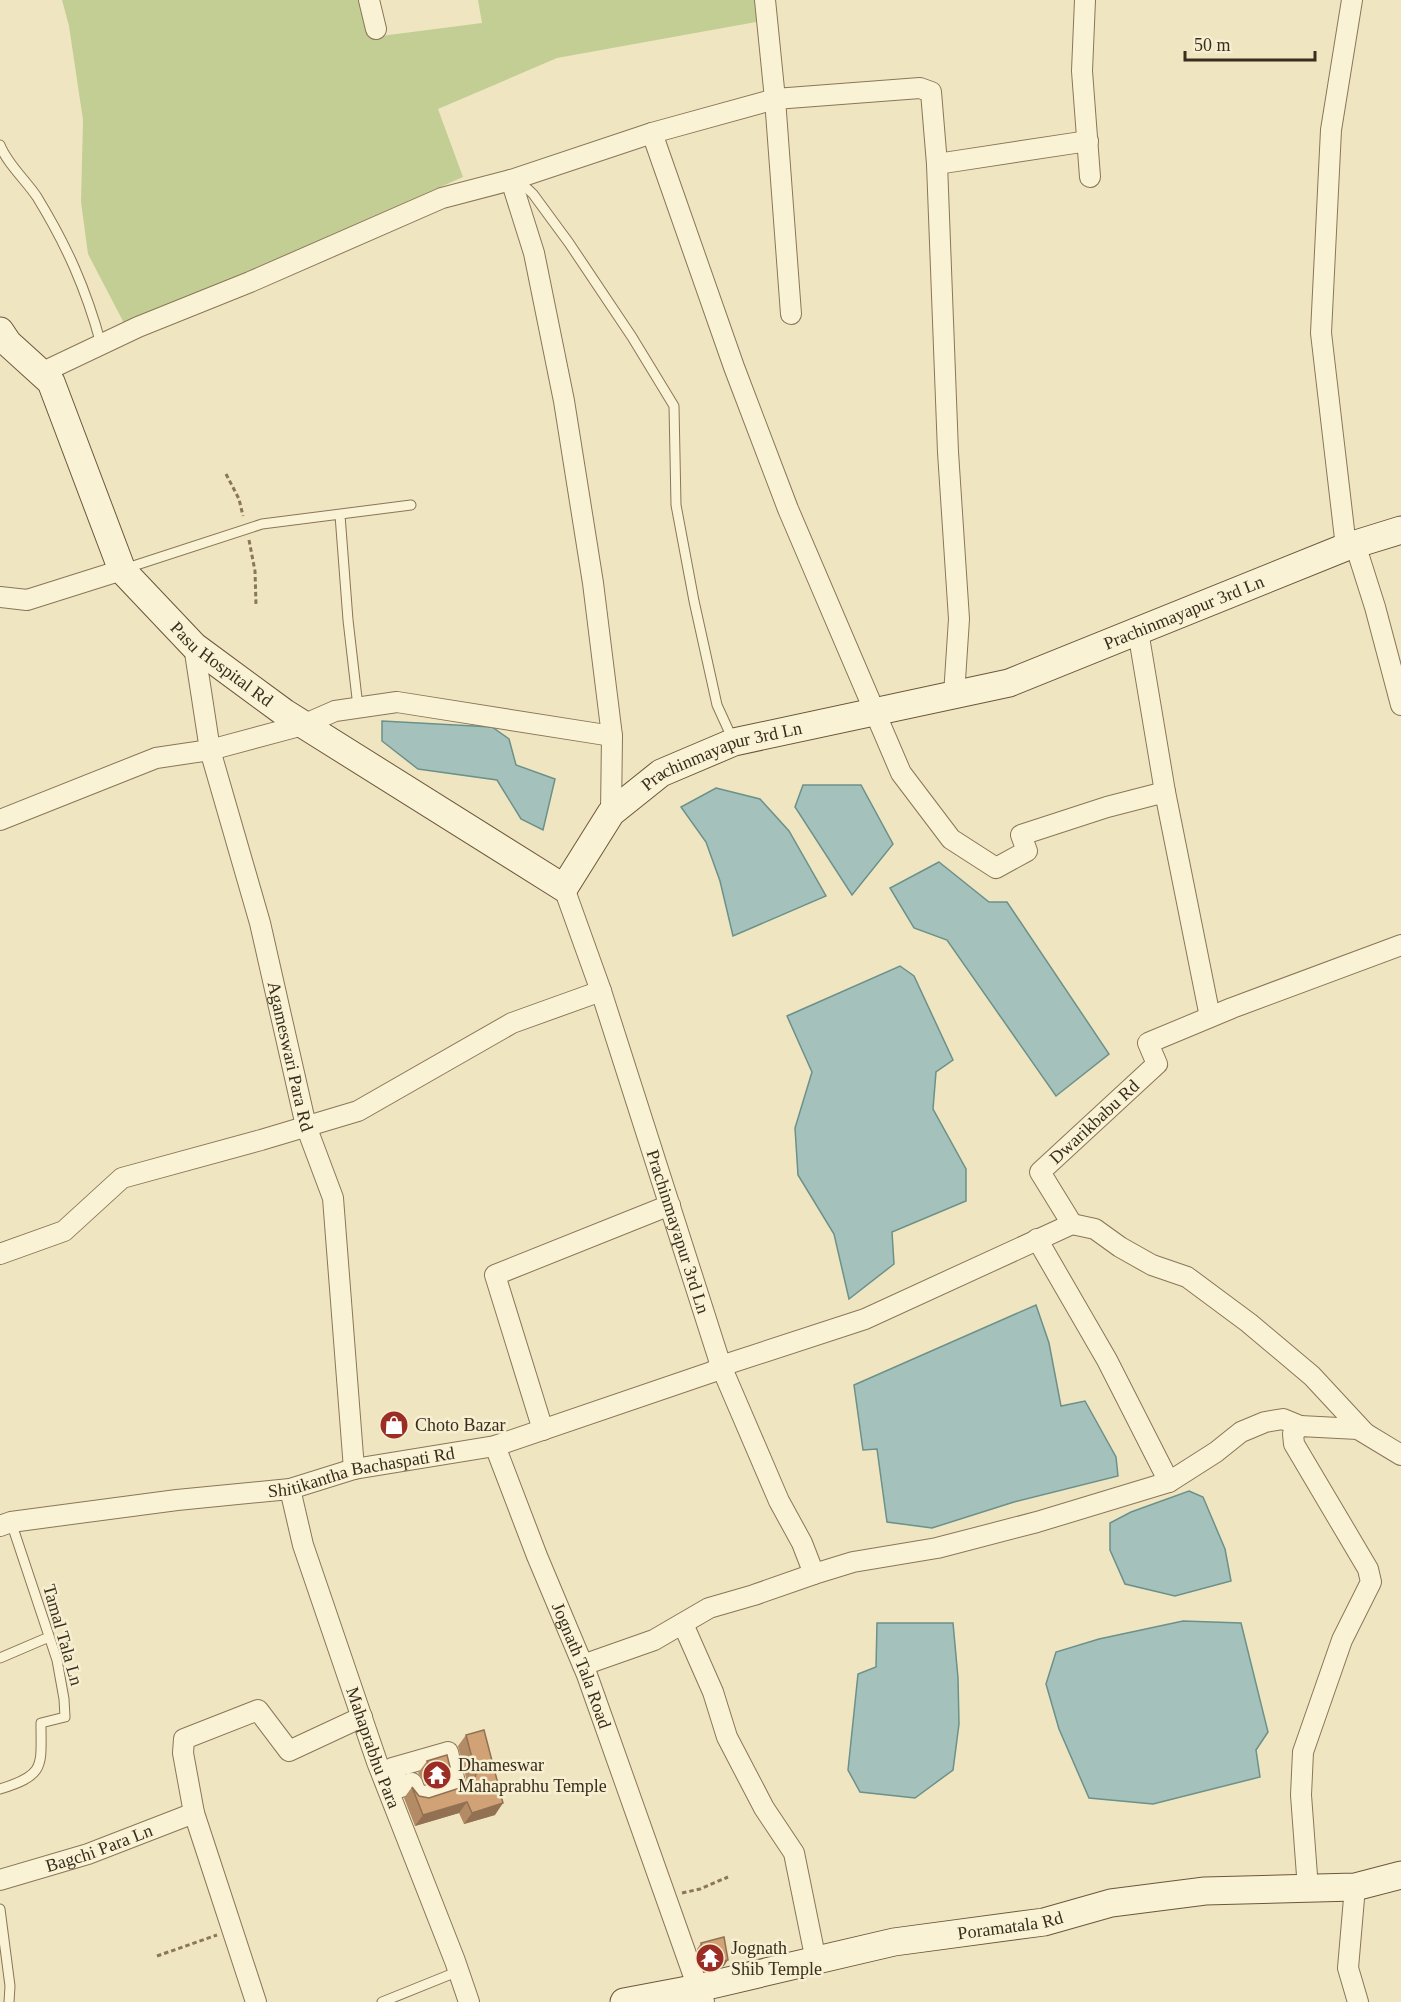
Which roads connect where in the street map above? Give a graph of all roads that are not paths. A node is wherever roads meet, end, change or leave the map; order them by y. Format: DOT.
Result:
graph roads {
  1 [pos="369,0"];
  2 [pos="765,0"];
  3 [pos="1085,0"];
  4 [pos="1352,0"];
  5 [pos="376,29"];
  6 [pos="775,99"];
  7 [pos="652,133"];
  8 [pos="1088,141"];
  9 [pos="0,145"];
  10 [pos="937,164"];
  11 [pos="1090,177"];
  12 [pos="513,179"];
  13 [pos="791,314"];
  14 [pos="0,331"];
  15 [pos="101,344"];
  16 [pos="41,373"];
  17 [pos="411,505"];
  18 [pos="340,515"];
  19 [pos="1401,530"];
  20 [pos="1351,546"];
  21 [pos="122,570"];
  22 [pos="0,597"];
  23 [pos="1138,631"];
  24 [pos="194,646"];
  25 [pos="954,694"];
  26 [pos="1401,705"];
  27 [pos="358,707"];
  28 [pos="873,712"];
  29 [pos="303,725"];
  30 [pos="612,736"];
  31 [pos="734,742"];
  32 [pos="210,750"];
  33 [pos="1165,792"];
  34 [pos="611,813"];
  35 [pos="0,820"];
  36 [pos="564,888"];
  37 [pos="1401,945"];
  38 [pos="601,991"];
  39 [pos="1210,1017"];
  40 [pos="306,1126"];
  41 [pos="670,1205"];
  42 [pos="1071,1224"];
  43 [pos="1037,1239"];
  44 [pos="0,1254"];
  45 [pos="716,1369"];
  46 [pos="1300,1426"];
  47 [pos="543,1430"];
  48 [pos="1364,1432"];
  49 [pos="495,1446"];
  50 [pos="1401,1455"];
  51 [pos="354,1469"];
  52 [pos="1169,1482"];
  53 [pos="291,1489"];
  54 [pos="6,1524"];
  55 [pos="814,1574"];
  56 [pos="683,1624"];
  57 [pos="49,1637"];
  58 [pos="0,1658"];
  59 [pos="583,1665"];
  60 [pos="362,1717"];
  61 [pos="0,1789"];
  62 [pos="194,1813"];
  63 [pos="1401,1875"];
  64 [pos="0,1880"];
  65 [pos="1354,1887"];
  66 [pos="1308,1889"];
  67 [pos="0,1909"];
  68 [pos="816,1960"];
  69 [pos="459,1971"];
  70 [pos="701,1995"];
  71 [pos="638,2000"];
  72 [pos="9,2002"];
  73 [pos="256,2002"];
  74 [pos="381,2002"];
  75 [pos="469,2002"];
  76 [pos="1358,2002"];
  1 -- 5 [label="street"];
  2 -- 6 [label="street"];
  3 -- 8 [label="street"];
  4 -- 20 [label="street"];
  6 -- 7 [label="street"];
  6 -- 10 [label="street"];
  6 -- 13 [label="street"];
  7 -- 12 [label="street"];
  7 -- 28 [label="street"];
  8 -- 10 [label="street"];
  8 -- 11 [label="street"];
  9 -- 15 [label="lane"];
  10 -- 25 [label="street"];
  12 -- 15 [label="street"];
  12 -- 30 [label="street"];
  12 -- 31 [label="lane"];
  14 -- 16 [label="main road, Pasu Hospital Rd"];
  15 -- 16 [label="street"];
  16 -- 21 [label="main road, Pasu Hospital Rd"];
  17 -- 18 [label="lane"];
  18 -- 21 [label="lane"];
  18 -- 27 [label="lane"];
  19 -- 20 [label="main road, Prachinmayapur 3rd Ln"];
  20 -- 23 [label="main road, Prachinmayapur 3rd Ln"];
  20 -- 26 [label="street"];
  21 -- 22 [label="street"];
  21 -- 24 [label="main road, Pasu Hospital Rd"];
  23 -- 25 [label="main road, Prachinmayapur 3rd Ln"];
  23 -- 33 [label="street"];
  24 -- 29 [label="main road, Pasu Hospital Rd"];
  24 -- 32 [label="street, Agameswari Para Rd"];
  25 -- 28 [label="main road, Prachinmayapur 3rd Ln"];
  27 -- 29 [label="street"];
  27 -- 30 [label="street"];
  28 -- 31 [label="main road, Prachinmayapur 3rd Ln"];
  28 -- 33 [label="street"];
  29 -- 32 [label="street"];
  29 -- 36 [label="main road, Pasu Hospital Rd"];
  30 -- 34 [label="street"];
  31 -- 34 [label="main road, Prachinmayapur 3rd Ln"];
  32 -- 35 [label="street"];
  32 -- 40 [label="street, Agameswari Para Rd"];
  33 -- 39 [label="street"];
  34 -- 36 [label="main road, Prachinmayapur 3rd Ln"];
  36 -- 38 [label="street, Prachinmayapur 3rd Ln"];
  37 -- 39 [label="street, Dwarikbabu Rd"];
  38 -- 40 [label="street"];
  38 -- 41 [label="street, Prachinmayapur 3rd Ln"];
  39 -- 42 [label="street, Dwarikbabu Rd"];
  40 -- 44 [label="street"];
  40 -- 51 [label="street, Agameswari Para Rd"];
  41 -- 45 [label="street, Prachinmayapur 3rd Ln"];
  41 -- 47 [label="street"];
  42 -- 43 [label="street"];
  42 -- 48 [label="street"];
  43 -- 45 [label="street"];
  43 -- 52 [label="street"];
  45 -- 47 [label="street, Shitikantha Bachaspati Rd"];
  45 -- 55 [label="street, Prachinmayapur 3rd Ln"];
  46 -- 48 [label="street"];
  46 -- 52 [label="street"];
  46 -- 66 [label="street"];
  47 -- 49 [label="street, Shitikantha Bachaspati Rd"];
  48 -- 50 [label="street"];
  49 -- 51 [label="street, Shitikantha Bachaspati Rd"];
  49 -- 59 [label="street, Jognath Tala Road"];
  51 -- 53 [label="street, Shitikantha Bachaspati Rd"];
  52 -- 55 [label="street"];
  53 -- 54 [label="street, Shitikantha Bachaspati Rd"];
  53 -- 60 [label="street, Mahaprabhu Para"];
  54 -- 57 [label="lane, Tamal Tala Ln"];
  55 -- 56 [label="street"];
  56 -- 59 [label="street"];
  56 -- 68 [label="street"];
  57 -- 58 [label="lane"];
  57 -- 61 [label="lane, Tamal Tala Ln"];
  59 -- 70 [label="street, Jognath Tala Road"];
  60 -- 62 [label="street"];
  60 -- 69 [label="street, Mahaprabhu Para"];
  62 -- 64 [label="street, Bagchi Para Ln"];
  62 -- 73 [label="street"];
  63 -- 65 [label="main road, Poramatala Rd"];
  65 -- 66 [label="main road, Poramatala Rd"];
  65 -- 76 [label="street"];
  66 -- 68 [label="main road, Poramatala Rd"];
  67 -- 72 [label="lane"];
  68 -- 70 [label="main road, Poramatala Rd"];
  69 -- 74 [label="lane"];
  69 -- 75 [label="street, Mahaprabhu Para"];
  70 -- 71 [label="main road, Poramatala Rd"];
}
